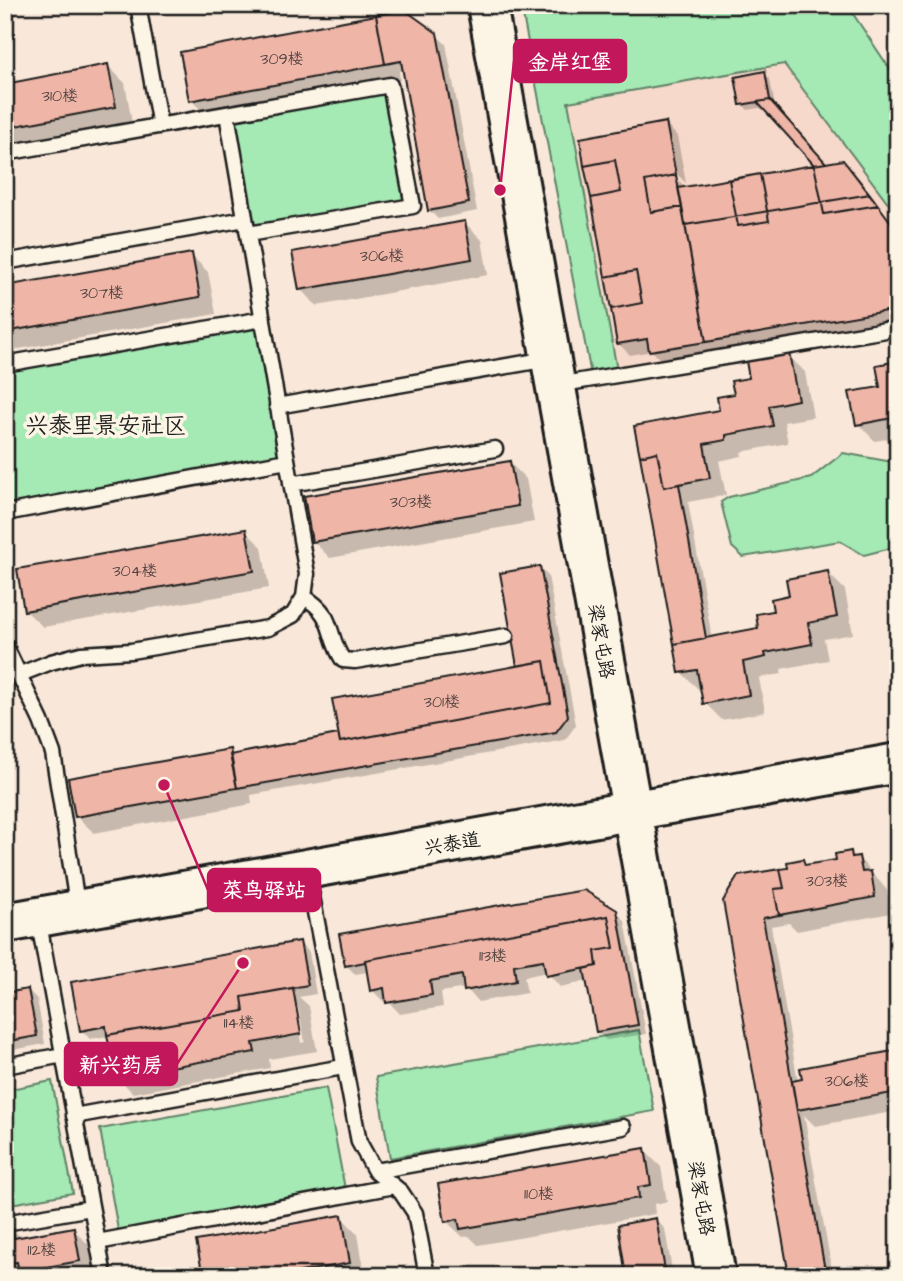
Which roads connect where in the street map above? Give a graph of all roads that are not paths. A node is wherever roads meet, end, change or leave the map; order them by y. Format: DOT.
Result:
graph roads {
  1 [pos="138,5"];
  2 [pos="487,5"];
  3 [pos="227,114"];
  4 [pos="160,126"];
  5 [pos="5,153"];
  6 [pos="245,219"];
  7 [pos="248,234"];
  8 [pos="5,262"];
  9 [pos="263,319"];
  10 [pos="898,328"];
  11 [pos="5,364"];
  12 [pos="553,372"];
  13 [pos="277,406"];
  14 [pos="495,449"];
  15 [pos="287,461"];
  16 [pos="291,484"];
  17 [pos="5,513"];
  18 [pos="304,597"];
  19 [pos="506,636"];
  20 [pos="5,645"];
  21 [pos="18,675"];
  22 [pos="898,746"];
  23 [pos="898,763"];
  24 [pos="631,801"];
  25 [pos="307,869"];
  26 [pos="75,891"];
  27 [pos="16,914"];
  28 [pos="63,1055"];
  29 [pos="5,1066"];
  30 [pos="344,1067"];
  31 [pos="74,1116"];
  32 [pos="623,1127"];
  33 [pos="375,1171"];
  34 [pos="394,1186"];
  35 [pos="91,1208"];
  36 [pos="5,1223"];
  37 [pos="98,1242"];
  38 [pos="104,1276"];
  39 [pos="426,1276"];
  40 [pos="716,1276"];
  1 -- 4 [label="lane"];
  2 -- 12 [label="street, 梁家屯路"];
  3 -- 4 [label="lane"];
  3 -- 6 [label="lane"];
  3 -- 7 [label="lane"];
  4 -- 5 [label="lane"];
  6 -- 7 [label="lane"];
  6 -- 8 [label="lane"];
  7 -- 9 [label="lane"];
  9 -- 11 [label="lane"];
  9 -- 13 [label="lane"];
  10 -- 12 [label="lane"];
  12 -- 13 [label="lane"];
  12 -- 24 [label="street, 梁家屯路"];
  13 -- 15 [label="lane"];
  14 -- 16 [label="lane"];
  15 -- 16 [label="lane"];
  15 -- 17 [label="lane"];
  16 -- 18 [label="lane"];
  18 -- 19 [label="lane"];
  18 -- 21 [label="lane"];
  20 -- 21 [label="lane"];
  21 -- 26 [label="lane"];
  22 -- 24 [label="street, 兴泰道"];
  23 -- 24 [label="street, 兴泰道"];
  24 -- 25 [label="street, 兴泰道"];
  24 -- 26 [label="street, 兴泰道"];
  24 -- 40 [label="street, 梁家屯路"];
  25 -- 27 [label="street, 兴泰道"];
  25 -- 30 [label="lane"];
  26 -- 27 [label="street, 兴泰道"];
  27 -- 28 [label="lane"];
  28 -- 29 [label="lane"];
  28 -- 31 [label="lane"];
  30 -- 31 [label="lane"];
  30 -- 33 [label="lane"];
  31 -- 35 [label="lane"];
  32 -- 33 [label="lane"];
  33 -- 34 [label="lane"];
  34 -- 37 [label="lane"];
  34 -- 39 [label="lane"];
  35 -- 36 [label="lane"];
  35 -- 37 [label="lane"];
  37 -- 38 [label="lane"];
}
